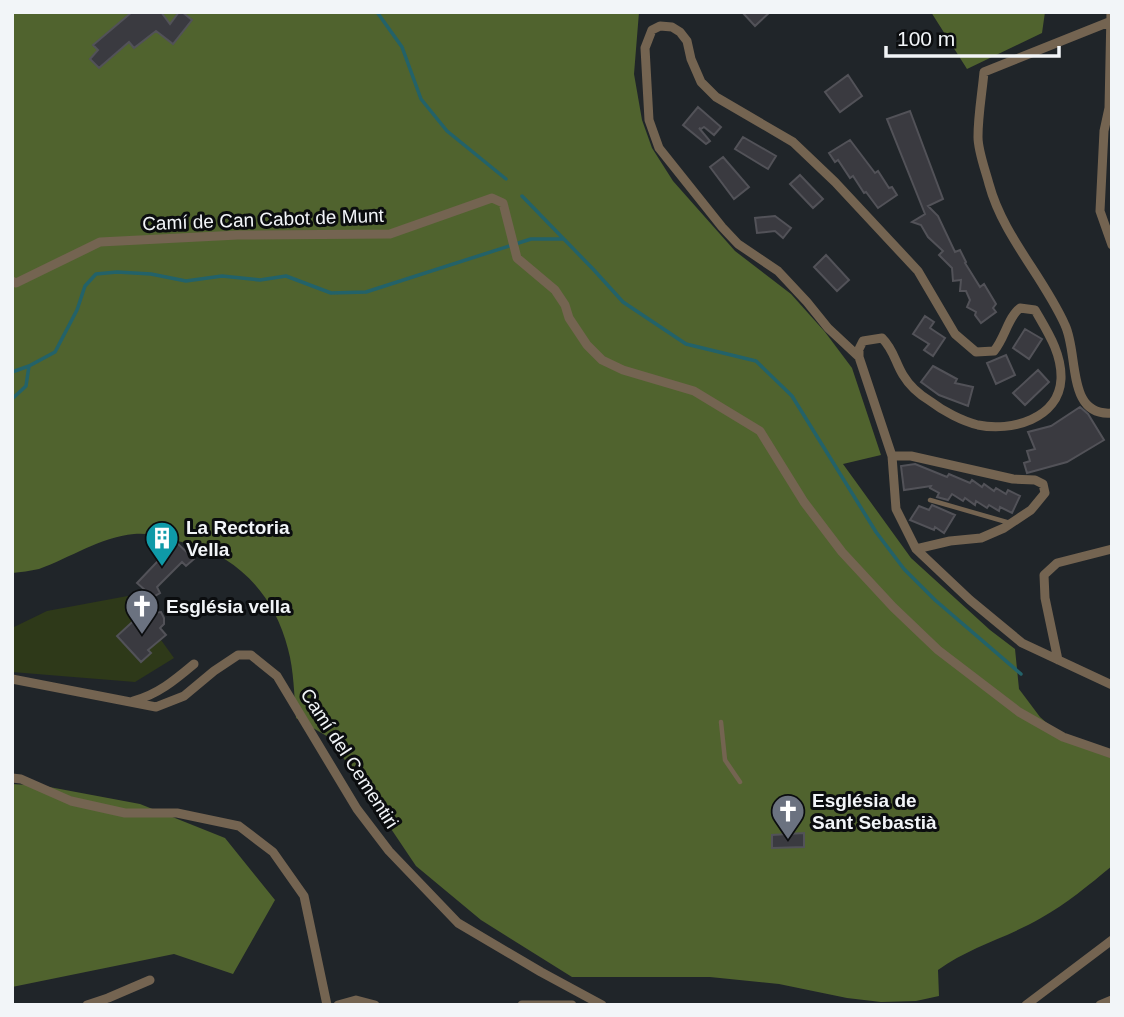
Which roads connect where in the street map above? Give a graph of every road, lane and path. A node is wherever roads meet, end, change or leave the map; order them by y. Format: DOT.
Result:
graph roads {
  1 [pos="1110,17"];
  2 [pos="1110,63"];
  3 [pos="1112,245"];
  4 [pos="12,281"];
  5 [pos="859,357"];
  6 [pos="1112,413"];
  7 [pos="892,456"];
  8 [pos="930,500"];
  9 [pos="1012,523"];
  10 [pos="1112,549"];
  11 [pos="916,550"];
  12 [pos="1058,660"];
  13 [pos="194,664"];
  14 [pos="12,679"];
  15 [pos="1112,685"];
  16 [pos="127,702"];
  17 [pos="721,722"];
  18 [pos="1112,754"];
  19 [pos="12,778"];
  20 [pos="740,782"];
  21 [pos="1112,940"];
  22 [pos="150,980"];
  23 [pos="1111,1002"];
  24 [pos="87,1005"];
  25 [pos="327,1005"];
  26 [pos="338,1005"];
  27 [pos="375,1005"];
  28 [pos="522,1005"];
  29 [pos="572,1005"];
  30 [pos="602,1005"];
  31 [pos="1026,1005"];
  32 [pos="1100,1005"];
  1 -- 2 [label="street"];
  1 -- 6 [label="street"];
  2 -- 3 [label="street"];
  4 -- 18 [label="street, Camí de Can Cabot de Munt"];
  5 -- 5 [label="street"];
  5 -- 7 [label="street"];
  7 -- 9 [label="street"];
  7 -- 11 [label="street"];
  8 -- 9 [label="lane"];
  9 -- 11 [label="street"];
  10 -- 12 [label="street"];
  11 -- 12 [label="street"];
  12 -- 15 [label="street"];
  13 -- 16 [label="street"];
  14 -- 16 [label="street, Camí del Cementiri"];
  16 -- 30 [label="street, Camí del Cementiri"];
  17 -- 20 [label="lane"];
  19 -- 25 [label="street"];
  21 -- 31 [label="street"];
  22 -- 24 [label="street"];
  23 -- 32 [label="street"];
  26 -- 27 [label="street"];
  28 -- 29 [label="street"];
}
